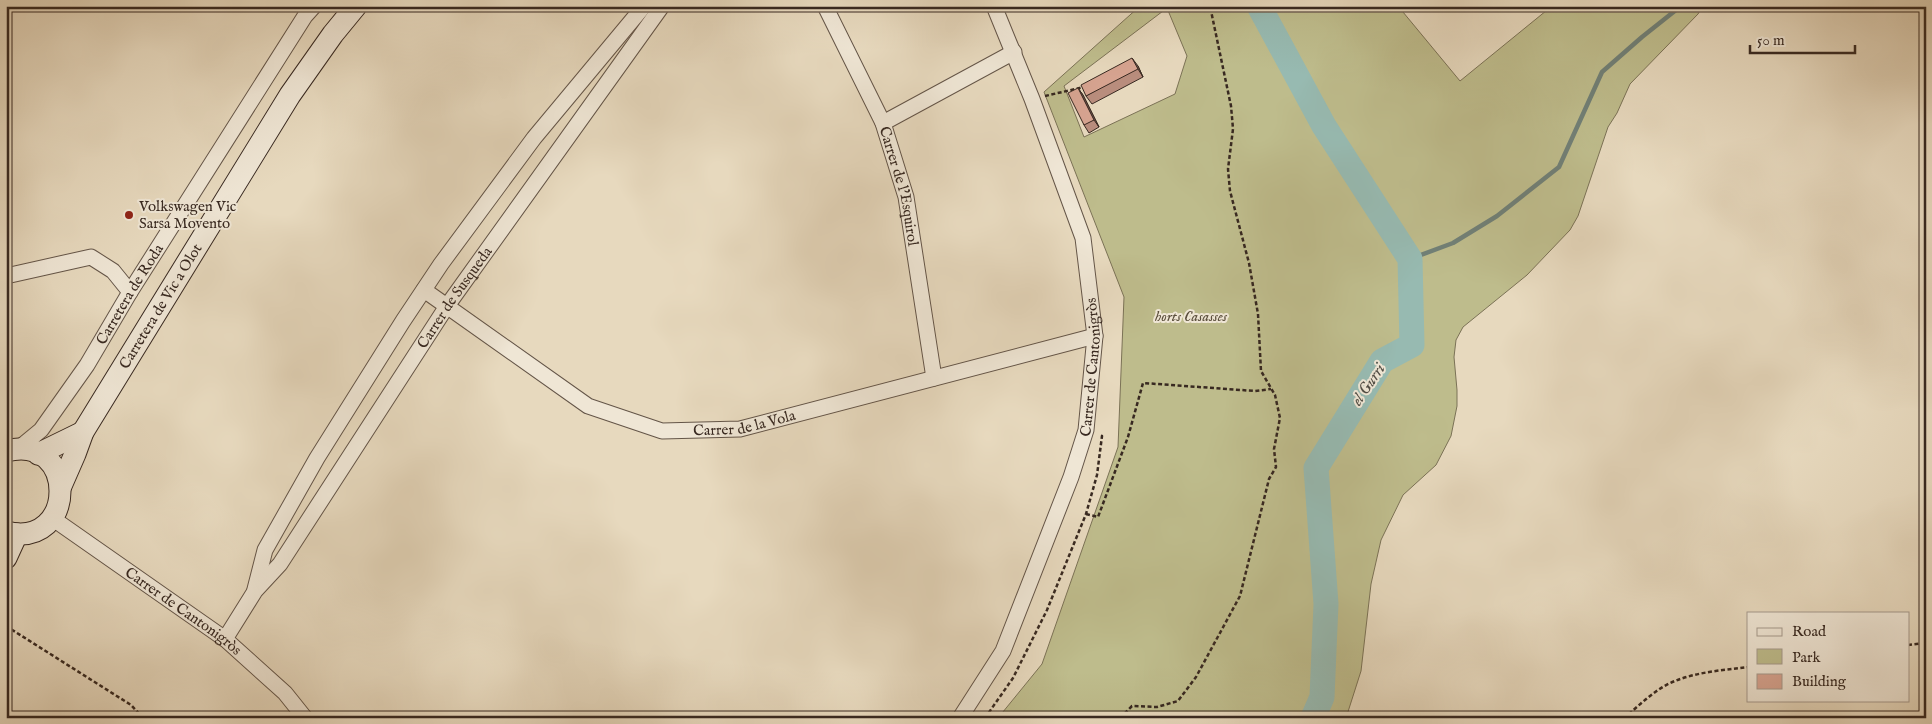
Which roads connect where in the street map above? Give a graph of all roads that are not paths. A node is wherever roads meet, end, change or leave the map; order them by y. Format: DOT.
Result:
graph roads {
  1 [pos="314,6"];
  2 [pos="356,6"];
  3 [pos="644,6"];
  4 [pos="662,6"];
  5 [pos="825,6"];
  6 [pos="994,6"];
  7 [pos="1014,52"];
  8 [pos="883,123"];
  9 [pos="6,276"];
  10 [pos="424,290"];
  11 [pos="130,292"];
  12 [pos="447,306"];
  13 [pos="1095,336"];
  14 [pos="934,378"];
  15 [pos="82,432"];
  16 [pos="21,451"];
  17 [pos="61,486"];
  18 [pos="52,518"];
  19 [pos="12,533"];
  20 [pos="6,558"];
  21 [pos="254,591"];
  22 [pos="225,639"];
  23 [pos="305,718"];
  24 [pos="960,718"];
  1 -- 11 [label="street, Carretera de Roda"];
  2 -- 15 [label="street, Carretera de Vic a Olot"];
  3 -- 10 [label="street, Carrer de Susqueda"];
  4 -- 12 [label="street, Carrer de Susqueda"];
  5 -- 8 [label="street, Carrer de l'Esquirol"];
  6 -- 7 [label="street, Carrer de Cantonigròs"];
  7 -- 8 [label="street"];
  7 -- 13 [label="street, Carrer de Cantonigròs"];
  8 -- 14 [label="street, Carrer de l'Esquirol"];
  9 -- 11 [label="street"];
  10 -- 12 [label="street, Carrer de la Vola"];
  10 -- 21 [label="street, Carrer de Susqueda"];
  11 -- 16 [label="street, Carretera de Roda"];
  12 -- 14 [label="street, Carrer de la Vola"];
  12 -- 21 [label="street, Carrer de Susqueda"];
  13 -- 14 [label="street, Carrer de la Vola"];
  13 -- 24 [label="street, Carrer de Cantonigròs"];
  15 -- 16 [label="street"];
  15 -- 17 [label="street, Carretera de Vic a Olot"];
  16 -- 17 [label="street"];
  17 -- 18 [label="street, Carretera de Vic a Olot"];
  18 -- 19 [label="street"];
  18 -- 22 [label="street, Carrer de Cantonigròs"];
  19 -- 20 [label="street"];
  21 -- 22 [label="street, Carrer de Susqueda"];
  22 -- 23 [label="street, Carrer de Cantonigròs"];
}
